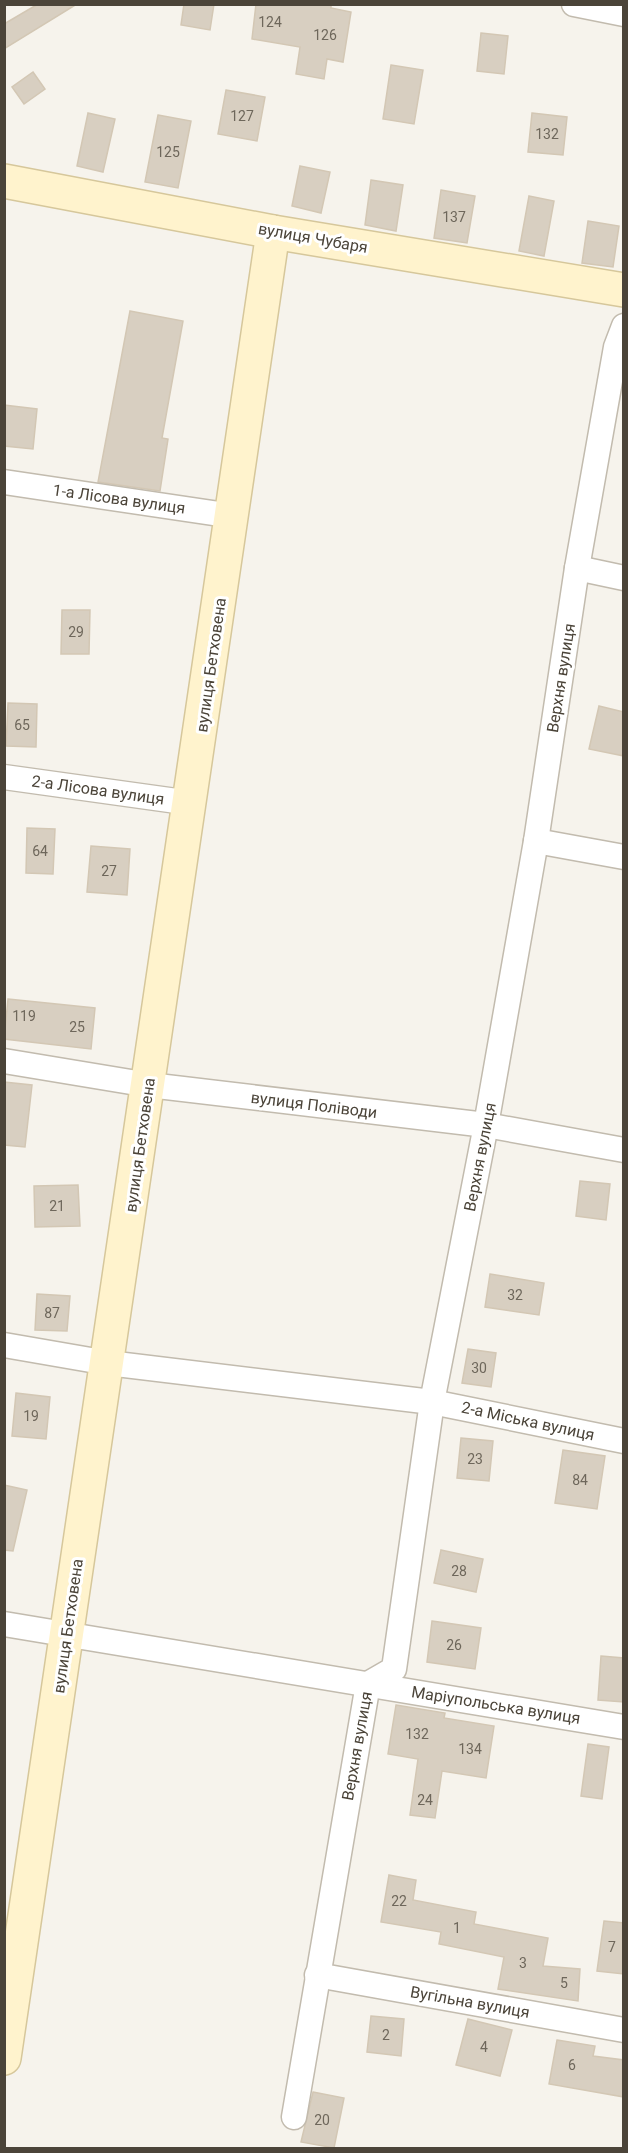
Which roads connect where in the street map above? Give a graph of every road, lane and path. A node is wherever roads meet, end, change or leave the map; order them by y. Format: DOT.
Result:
graph roads {
  1 [pos="574,4"];
  2 [pos="624,14"];
  3 [pos="4,181"];
  4 [pos="273,232"];
  5 [pos="624,291"];
  6 [pos="624,326"];
  7 [pos="4,482"];
  8 [pos="233,516"];
  9 [pos="577,568"];
  10 [pos="624,578"];
  11 [pos="4,777"];
  12 [pos="191,803"];
  13 [pos="536,841"];
  14 [pos="624,857"];
  15 [pos="4,1061"];
  16 [pos="149,1085"];
  17 [pos="486,1125"];
  18 [pos="624,1150"];
  19 [pos="4,1345"];
  20 [pos="108,1363"];
  21 [pos="432,1402"];
  22 [pos="624,1441"];
  23 [pos="4,1624"];
  24 [pos="67,1634"];
  25 [pos="368,1684"];
  26 [pos="624,1727"];
  27 [pos="14,1932"];
  28 [pos="317,1975"];
  29 [pos="624,2030"];
  30 [pos="4,2058"];
  31 [pos="294,2117"];
  1 -- 2 [label="street"];
  3 -- 4 [label="street, вулиця Чубаря"];
  4 -- 5 [label="street, вулиця Чубаря"];
  4 -- 8 [label="street, вулиця Бетховена"];
  6 -- 9 [label="street, Верхня вулиця"];
  7 -- 8 [label="street, 1-а Лісова вулиця"];
  8 -- 12 [label="street, вулиця Бетховена"];
  9 -- 10 [label="street"];
  9 -- 13 [label="street, Верхня вулиця"];
  11 -- 12 [label="street, 2-а Лісова вулиця"];
  12 -- 16 [label="street, вулиця Бетховена"];
  13 -- 14 [label="street"];
  13 -- 17 [label="street, Верхня вулиця"];
  15 -- 16 [label="street, вулиця Поліводи"];
  16 -- 17 [label="street, вулиця Поліводи"];
  16 -- 20 [label="street, вулиця Бетховена"];
  17 -- 18 [label="street, вулиця Поліводи"];
  17 -- 21 [label="street, Верхня вулиця"];
  19 -- 20 [label="street"];
  20 -- 21 [label="street, 2-а Міська вулиця"];
  20 -- 24 [label="street, вулиця Бетховена"];
  21 -- 22 [label="street, 2-а Міська вулиця"];
  21 -- 25 [label="street, Верхня вулиця"];
  23 -- 24 [label="street"];
  24 -- 25 [label="street, Маріупольська вулиця"];
  24 -- 27 [label="street, вулиця Бетховена"];
  25 -- 26 [label="street, Маріупольська вулиця"];
  25 -- 28 [label="street, Верхня вулиця"];
  27 -- 30 [label="street, вулиця Бетховена"];
  28 -- 29 [label="street, Вугільна вулиця"];
  28 -- 31 [label="street, Верхня вулиця"];
}
